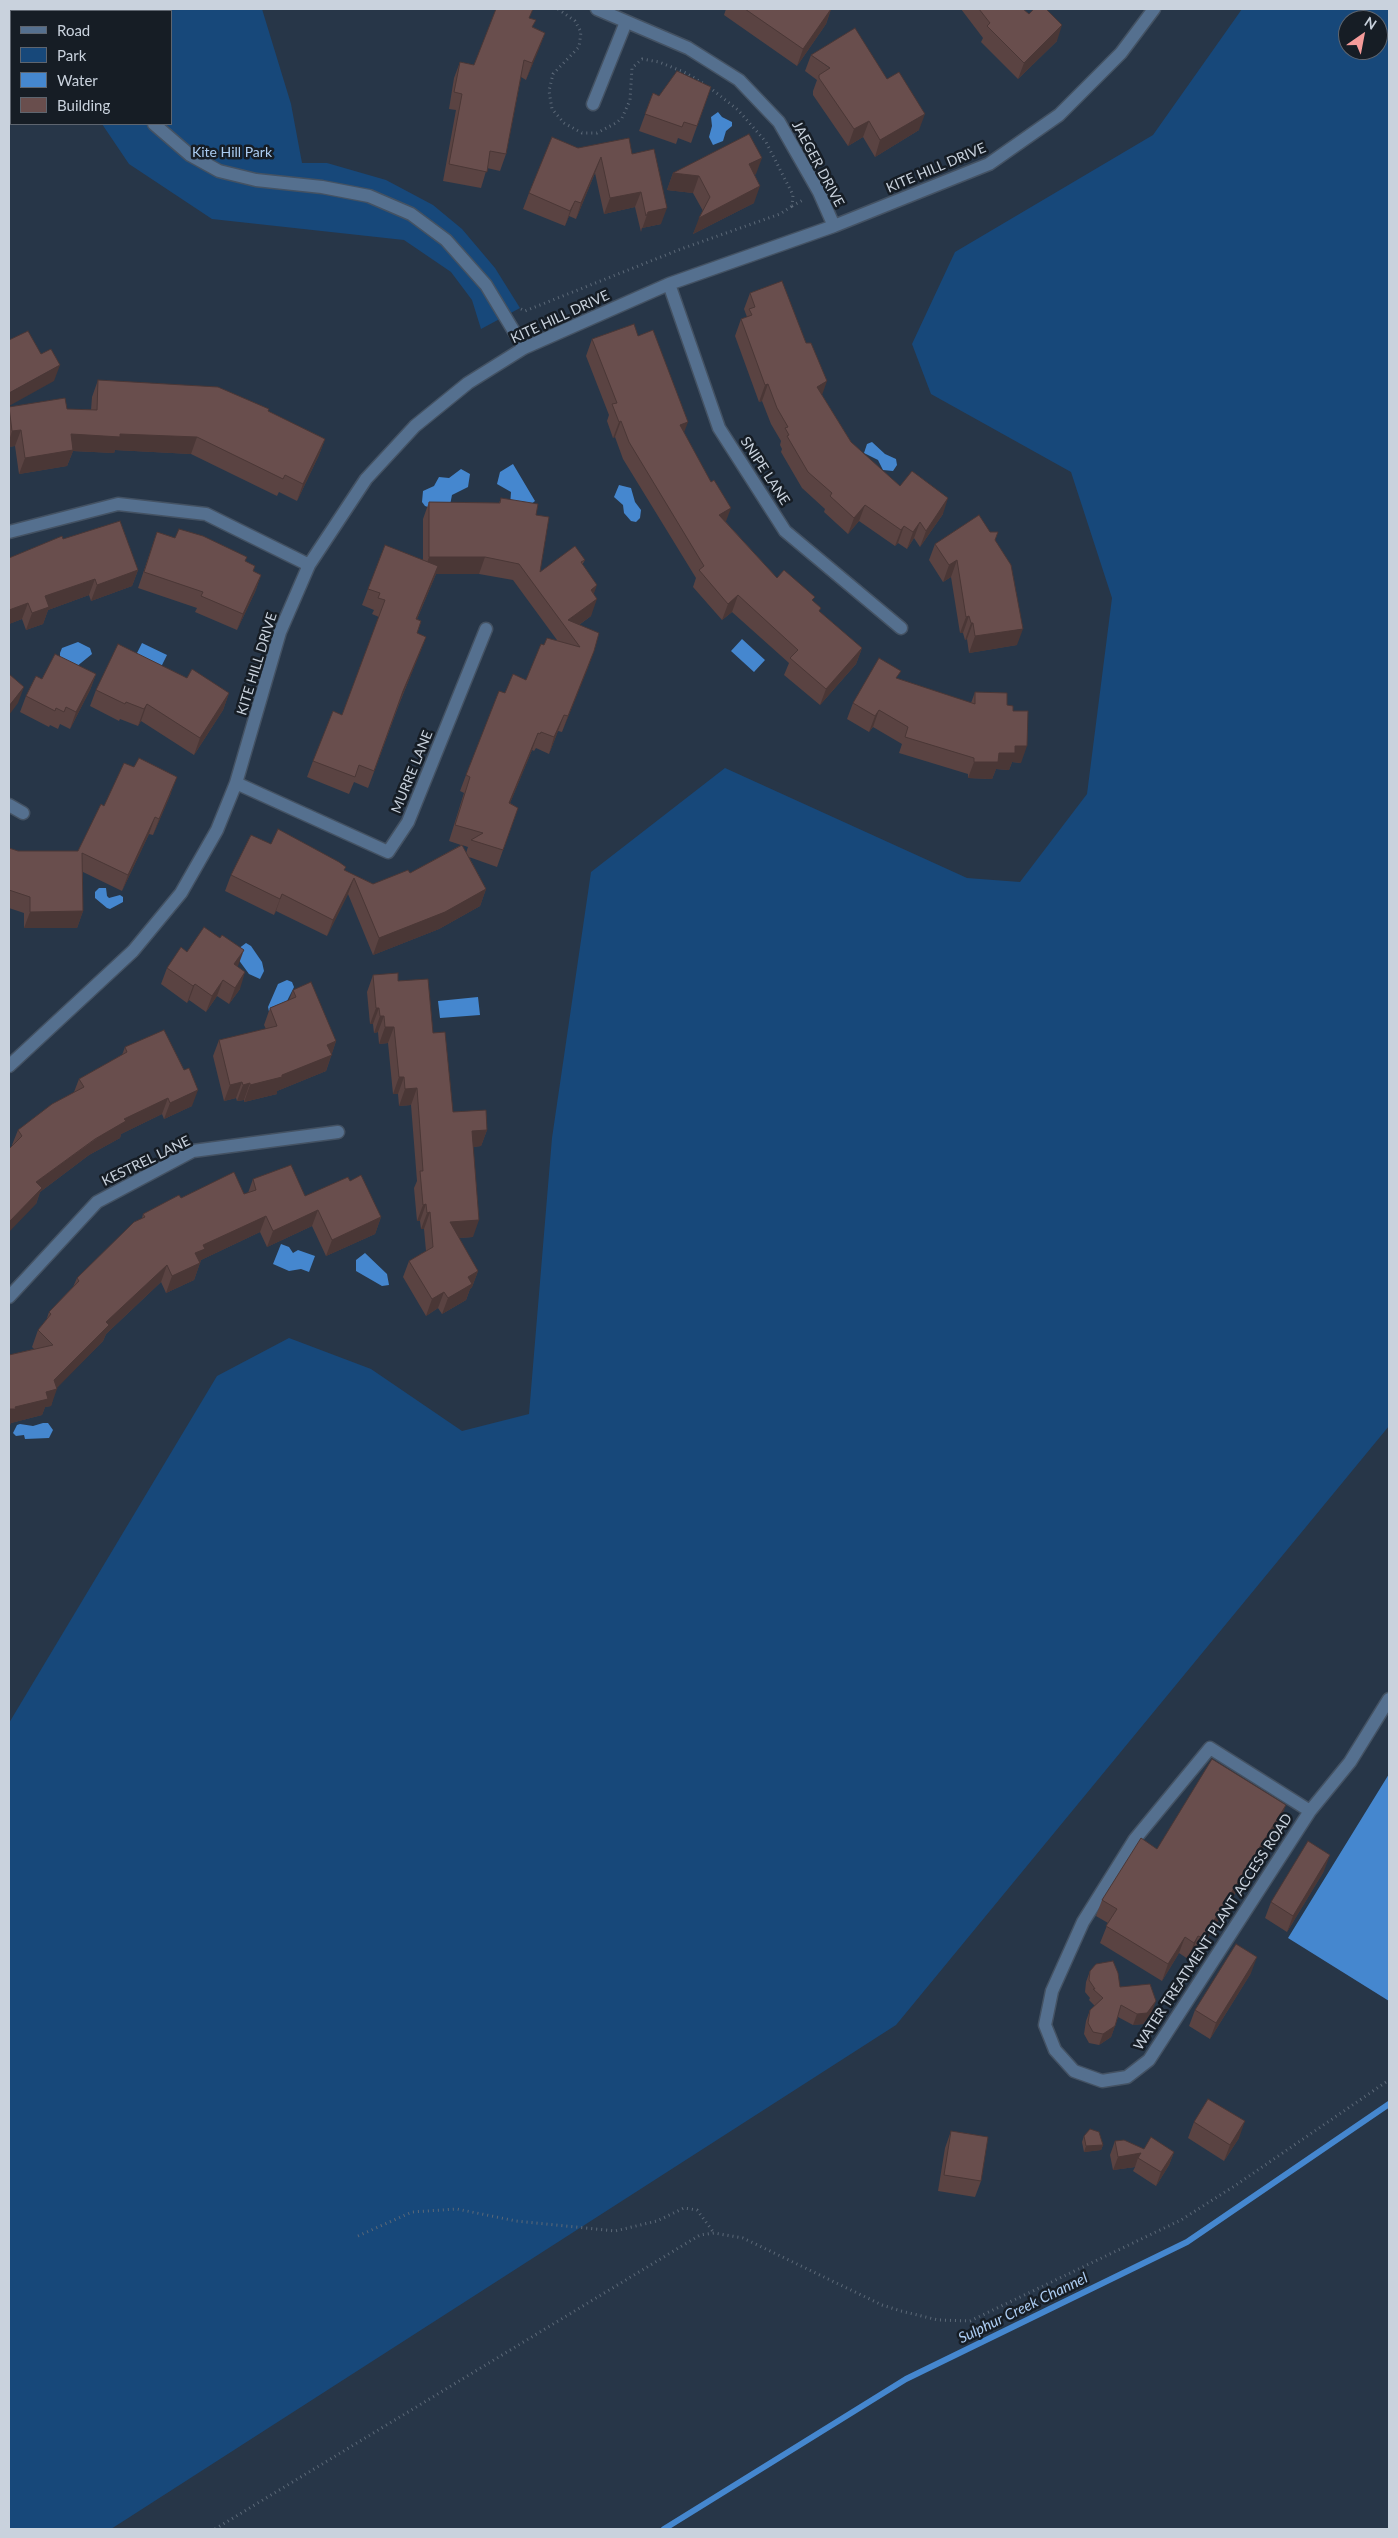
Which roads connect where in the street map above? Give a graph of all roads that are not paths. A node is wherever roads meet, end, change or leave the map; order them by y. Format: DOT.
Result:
graph roads {
  1 [pos="597,9"];
  2 [pos="1154,9"];
  3 [pos="626,22"];
  4 [pos="593,104"];
  5 [pos="155,125"];
  6 [pos="834,226"];
  7 [pos="669,284"];
  8 [pos="524,348"];
  9 [pos="9,532"];
  10 [pos="309,565"];
  11 [pos="902,628"];
  12 [pos="486,629"];
  13 [pos="236,783"];
  14 [pos="9,805"];
  15 [pos="23,813"];
  16 [pos="9,1066"];
  17 [pos="338,1132"];
  18 [pos="9,1297"];
  19 [pos="1389,1700"];
  20 [pos="1310,1811"];
  1 -- 3 [label="street, JAEGER DRIVE"];
  2 -- 6 [label="street, KITE HILL DRIVE"];
  3 -- 4 [label="street"];
  3 -- 6 [label="street, JAEGER DRIVE"];
  5 -- 8 [label="street"];
  6 -- 7 [label="street, KITE HILL DRIVE"];
  7 -- 8 [label="street, KITE HILL DRIVE"];
  7 -- 11 [label="street, SNIPE LANE"];
  8 -- 10 [label="street, KITE HILL DRIVE"];
  9 -- 10 [label="street"];
  10 -- 13 [label="street, KITE HILL DRIVE"];
  12 -- 13 [label="street, MURRE LANE"];
  13 -- 16 [label="street, KITE HILL DRIVE"];
  14 -- 15 [label="street"];
  17 -- 18 [label="street, KESTREL LANE"];
  19 -- 20 [label="street, WATER TREATMENT PLANT ACCESS ROAD"];
  20 -- 20 [label="street, WATER TREATMENT PLANT ACCESS ROAD"];
}
